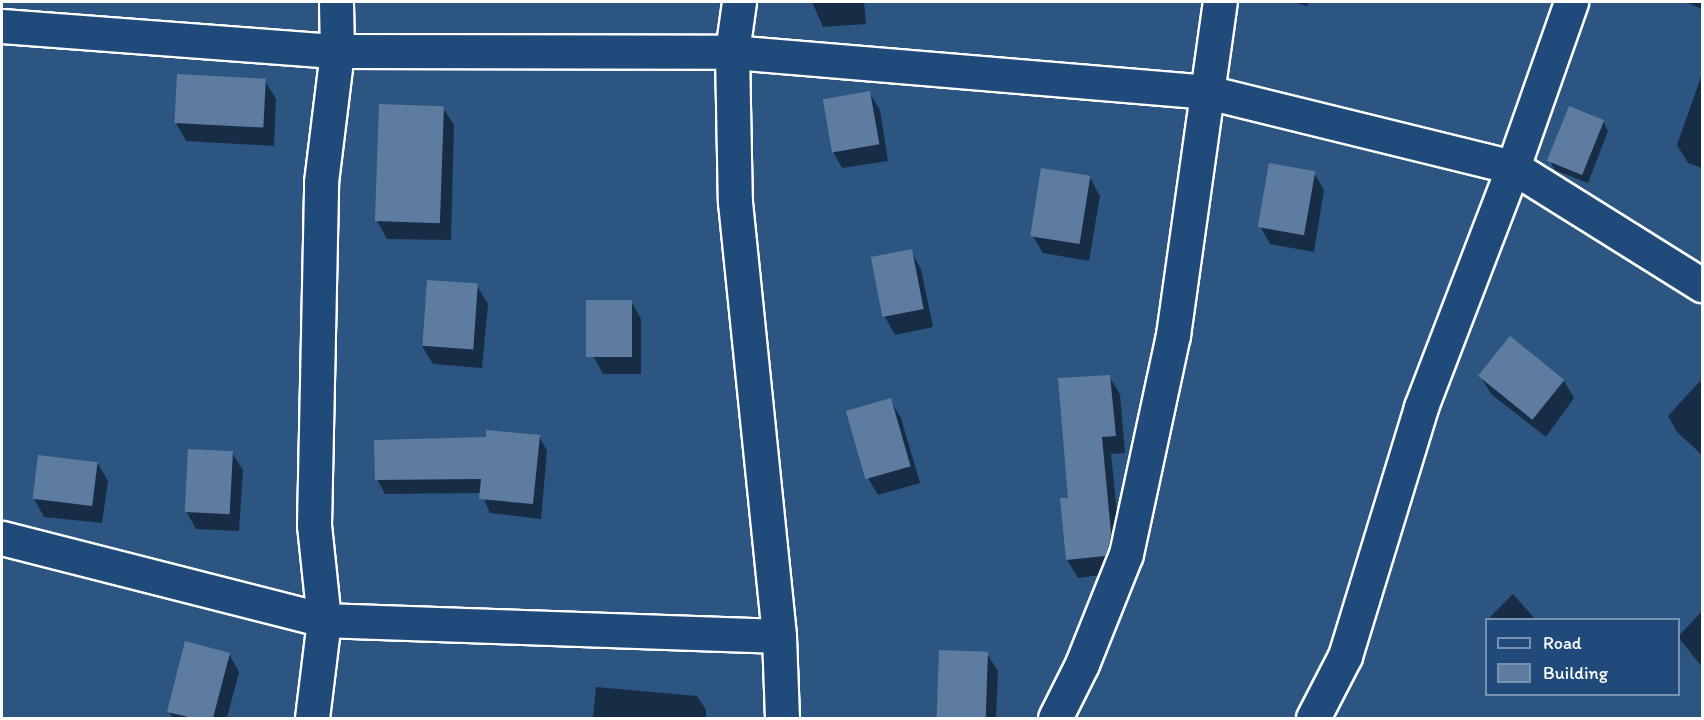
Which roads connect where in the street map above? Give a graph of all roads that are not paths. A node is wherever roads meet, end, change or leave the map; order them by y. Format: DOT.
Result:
graph roads {
  1 [pos="336,2"];
  2 [pos="740,2"];
  3 [pos="1220,2"];
  4 [pos="1570,2"];
  5 [pos="2,26"];
  6 [pos="337,51"];
  7 [pos="732,52"];
  8 [pos="1207,92"];
  9 [pos="1514,167"];
  10 [pos="1702,285"];
  11 [pos="2,538"];
  12 [pos="324,620"];
  13 [pos="779,636"];
  14 [pos="312,718"];
  15 [pos="782,718"];
  16 [pos="1055,718"];
  17 [pos="1312,718"];
  1 -- 6 [label="street"];
  2 -- 7 [label="street"];
  3 -- 8 [label="street"];
  4 -- 9 [label="street"];
  5 -- 6 [label="street"];
  6 -- 7 [label="street"];
  6 -- 12 [label="street"];
  7 -- 8 [label="street"];
  7 -- 13 [label="street"];
  8 -- 9 [label="street"];
  8 -- 16 [label="street"];
  9 -- 10 [label="street"];
  9 -- 17 [label="street"];
  11 -- 12 [label="street"];
  12 -- 13 [label="street"];
  12 -- 14 [label="street"];
  13 -- 15 [label="street"];
}
